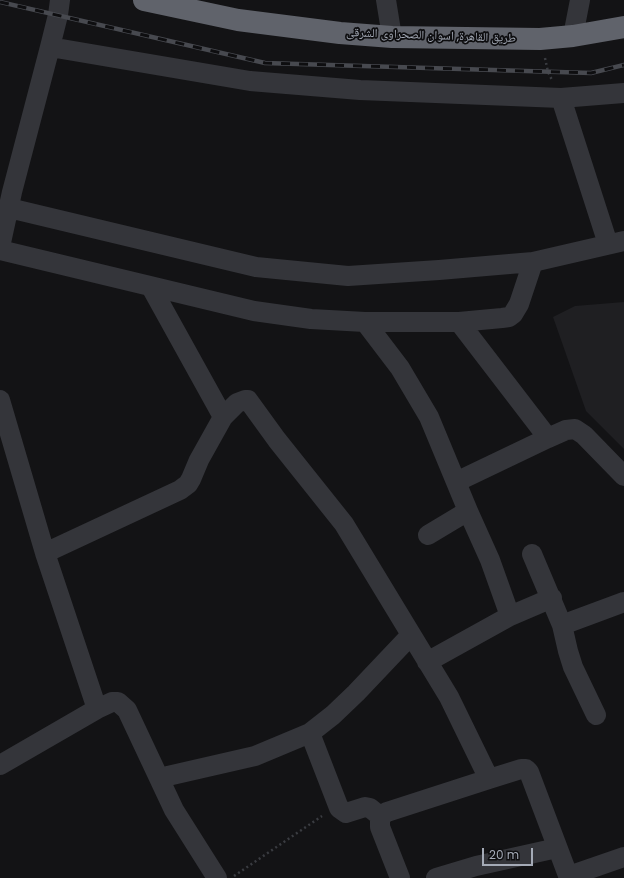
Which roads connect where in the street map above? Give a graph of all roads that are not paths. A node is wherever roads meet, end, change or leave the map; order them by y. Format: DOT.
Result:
graph roads {
  1 [pos="60,0"];
  2 [pos="144,0"];
  3 [pos="386,0"];
  4 [pos="580,0"];
  5 [pos="624,27"];
  6 [pos="573,36"];
  7 [pos="392,37"];
  8 [pos="50,47"];
  9 [pos="624,93"];
  10 [pos="561,98"];
  11 [pos="9,208"];
  12 [pos="616,242"];
  13 [pos="0,249"];
  14 [pos="533,262"];
  15 [pos="151,287"];
  16 [pos="365,322"];
  17 [pos="459,322"];
  18 [pos="0,400"];
  19 [pos="223,417"];
  20 [pos="548,438"];
  21 [pos="624,476"];
  22 [pos="456,482"];
  23 [pos="468,511"];
  24 [pos="428,536"];
  25 [pos="44,552"];
  26 [pos="532,554"];
  27 [pos="552,598"];
  28 [pos="624,602"];
  29 [pos="510,616"];
  30 [pos="562,625"];
  31 [pos="411,635"];
  32 [pos="427,662"];
  33 [pos="97,709"];
  34 [pos="596,716"];
  35 [pos="310,733"];
  36 [pos="0,765"];
  37 [pos="159,778"];
  38 [pos="489,778"];
  39 [pos="380,816"];
  40 [pos="557,848"];
  41 [pos="624,857"];
  42 [pos="569,877"];
  43 [pos="217,878"];
  44 [pos="400,878"];
  45 [pos="436,878"];
  1 -- 8 [label="street"];
  2 -- 7 [label="highway, طريق القاهرة, اسوان الصحراوى الشرقى"];
  3 -- 7 [label="street"];
  4 -- 6 [label="street"];
  5 -- 6 [label="highway, طريق القاهرة, اسوان الصحراوى الشرقى"];
  6 -- 7 [label="highway, طريق القاهرة, اسوان الصحراوى الشرقى"];
  8 -- 10 [label="street"];
  8 -- 11 [label="street"];
  9 -- 10 [label="street"];
  10 -- 12 [label="street"];
  11 -- 13 [label="street"];
  11 -- 14 [label="street"];
  12 -- 14 [label="street"];
  13 -- 15 [label="street"];
  14 -- 17 [label="street"];
  15 -- 16 [label="street"];
  15 -- 19 [label="street"];
  16 -- 17 [label="street"];
  16 -- 22 [label="street"];
  17 -- 20 [label="street"];
  18 -- 25 [label="street"];
  19 -- 25 [label="street"];
  19 -- 31 [label="street"];
  20 -- 21 [label="street"];
  20 -- 22 [label="street"];
  22 -- 23 [label="street"];
  23 -- 24 [label="street"];
  23 -- 29 [label="street"];
  25 -- 33 [label="street"];
  26 -- 27 [label="street"];
  27 -- 29 [label="street"];
  27 -- 30 [label="street"];
  28 -- 30 [label="street"];
  29 -- 32 [label="street"];
  30 -- 34 [label="street"];
  31 -- 32 [label="street"];
  31 -- 35 [label="street"];
  32 -- 38 [label="street"];
  33 -- 36 [label="street"];
  33 -- 37 [label="street"];
  35 -- 37 [label="street"];
  35 -- 39 [label="street"];
  37 -- 43 [label="street"];
  38 -- 39 [label="street"];
  38 -- 40 [label="street"];
  39 -- 44 [label="street"];
  40 -- 42 [label="street"];
  40 -- 45 [label="street"];
  41 -- 42 [label="street"];
}
